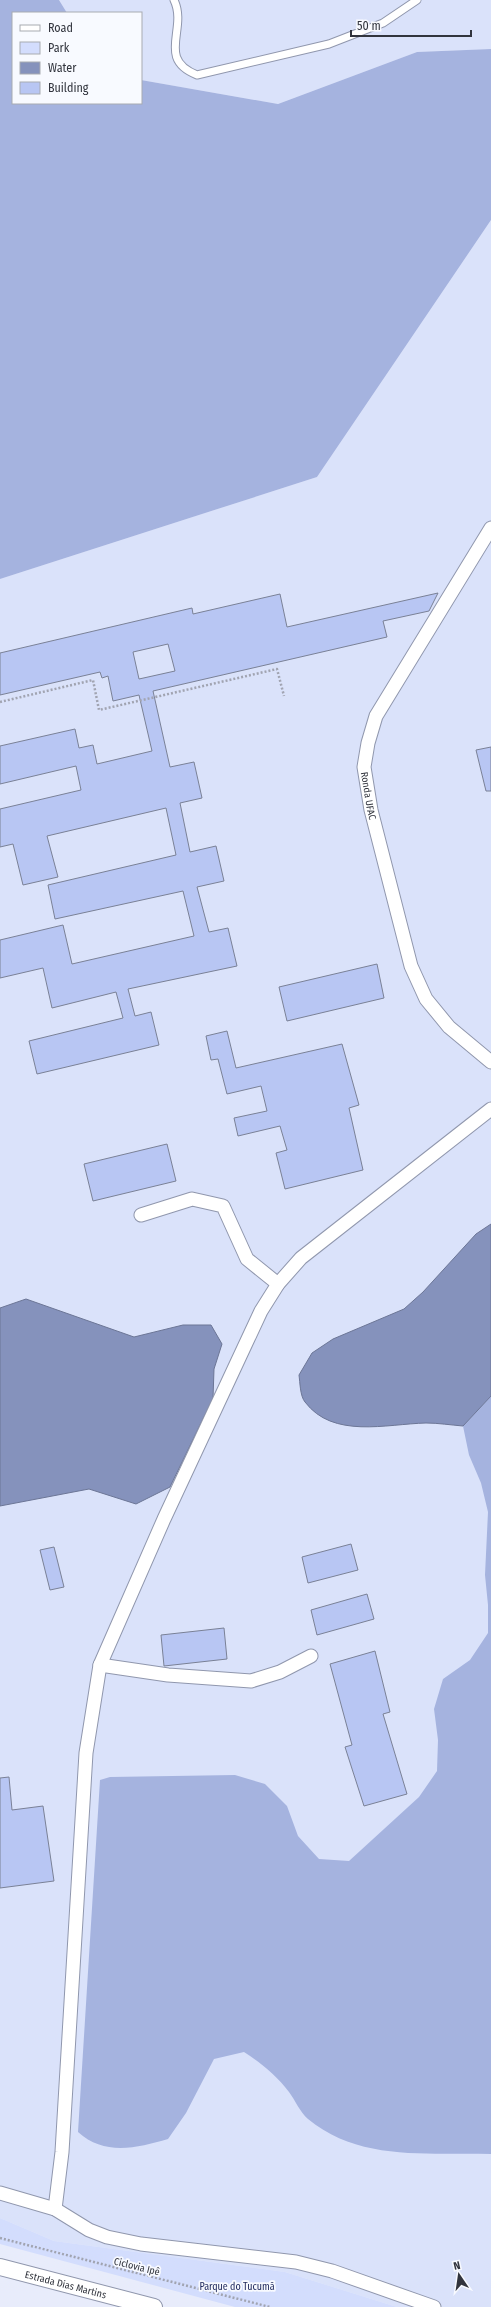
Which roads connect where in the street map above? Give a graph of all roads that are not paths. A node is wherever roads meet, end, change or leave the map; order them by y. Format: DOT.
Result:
graph roads {
  1 [pos="174,0"];
  2 [pos="417,0"];
  3 [pos="491,528"];
  4 [pos="491,1062"];
  5 [pos="491,1109"];
  6 [pos="141,1215"];
  7 [pos="278,1284"];
  8 [pos="311,1656"];
  9 [pos="100,1665"];
  10 [pos="0,2193"];
  11 [pos="56,2209"];
  12 [pos="0,2267"];
  13 [pos="154,2307"];
  14 [pos="434,2307"];
  1 -- 2 [label="lane"];
  3 -- 4 [label="street, Ronda UFAC"];
  5 -- 7 [label="street"];
  6 -- 7 [label="street"];
  7 -- 9 [label="street"];
  8 -- 9 [label="street"];
  9 -- 11 [label="street"];
  10 -- 11 [label="street"];
  11 -- 14 [label="street"];
  12 -- 13 [label="street, Estrada Dias Martins"];
}
